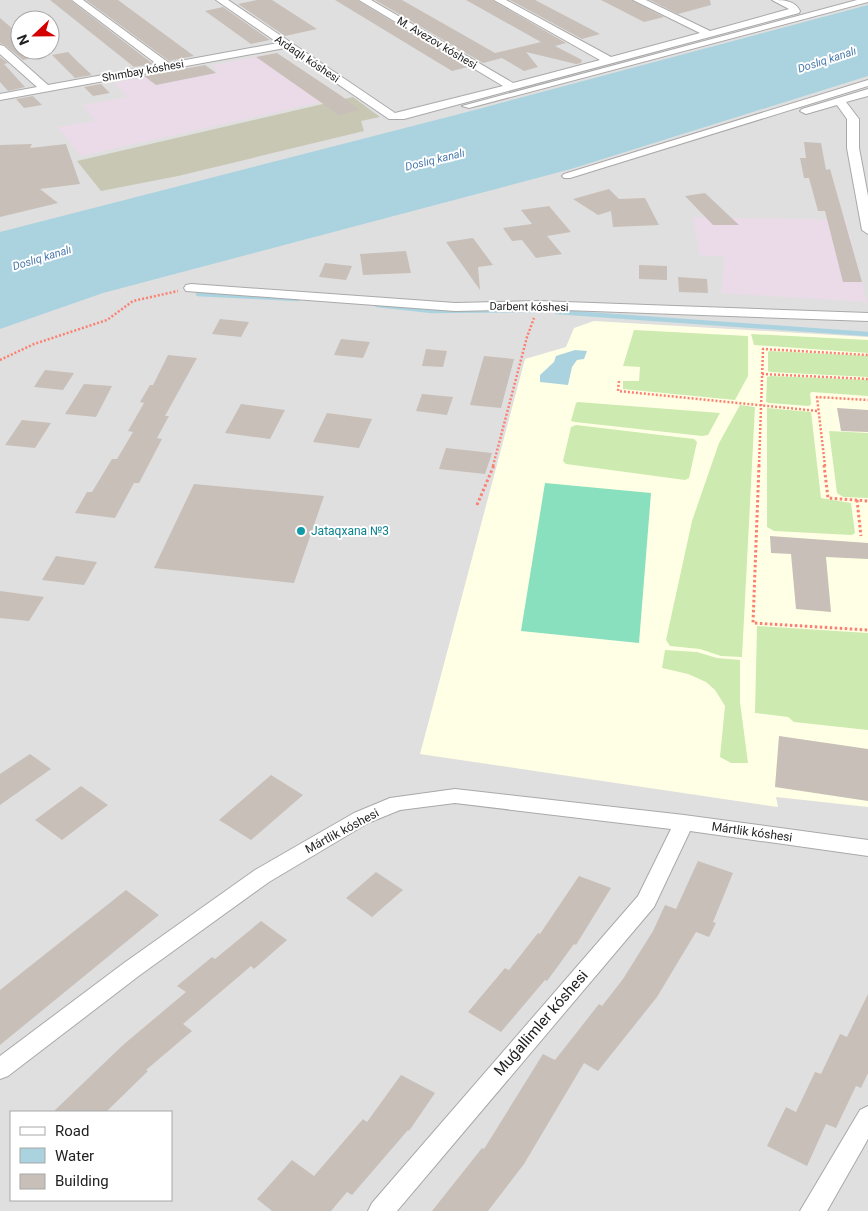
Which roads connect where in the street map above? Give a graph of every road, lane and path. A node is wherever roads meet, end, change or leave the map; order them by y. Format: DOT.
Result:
graph roads {
  1 [pos="77,0"];
  2 [pos="221,0"];
  3 [pos="364,0"];
  4 [pos="500,0"];
  5 [pos="638,0"];
  6 [pos="777,0"];
  7 [pos="866,0"];
  8 [pos="709,34"];
  9 [pos="286,45"];
  10 [pos="0,48"];
  11 [pos="608,60"];
  12 [pos="168,67"];
  13 [pos="868,82"];
  14 [pos="510,86"];
  15 [pos="45,88"];
  16 [pos="868,92"];
  17 [pos="0,97"];
  18 [pos="840,101"];
  19 [pos="466,106"];
  20 [pos="806,111"];
  21 [pos="566,176"];
  22 [pos="868,230"];
  23 [pos="191,288"];
  24 [pos="550,306"];
  25 [pos="868,317"];
  26 [pos="868,355"];
  27 [pos="0,360"];
  28 [pos="762,374"];
  29 [pos="868,379"];
  30 [pos="619,381"];
  31 [pos="868,400"];
  32 [pos="761,405"];
  33 [pos="818,410"];
  34 [pos="857,500"];
  35 [pos="868,501"];
  36 [pos="477,505"];
  37 [pos="861,536"];
  38 [pos="868,630"];
  39 [pos="684,823"];
  40 [pos="868,848"];
  41 [pos="0,1069"];
  42 [pos="868,1117"];
  43 [pos="381,1211"];
  44 [pos="813,1211"];
  1 -- 12 [label="street"];
  2 -- 9 [label="street, Ardaqlı kóshesi"];
  3 -- 14 [label="street, M. Avezov kóshesi"];
  4 -- 11 [label="street"];
  5 -- 8 [label="street"];
  6 -- 8 [label="street"];
  7 -- 19 [label="street"];
  8 -- 11 [label="street"];
  9 -- 12 [label="street, Shımbay kóshesi"];
  9 -- 14 [label="street, Ardaqlı kóshesi"];
  10 -- 15 [label="street"];
  11 -- 14 [label="street"];
  12 -- 15 [label="street, Shımbay kóshesi"];
  13 -- 21 [label="street"];
  15 -- 17 [label="street, Shımbay kóshesi"];
  16 -- 18 [label="street"];
  18 -- 20 [label="street"];
  18 -- 22 [label="street"];
  23 -- 24 [label="street, Darbent kóshesi"];
  23 -- 27 [label="path"];
  24 -- 25 [label="street, Darbent kóshesi"];
  24 -- 36 [label="path"];
  26 -- 28 [label="path"];
  28 -- 29 [label="path"];
  28 -- 32 [label="path"];
  30 -- 32 [label="path"];
  31 -- 33 [label="path"];
  32 -- 33 [label="path"];
  32 -- 38 [label="path"];
  33 -- 34 [label="path"];
  34 -- 35 [label="path"];
  34 -- 37 [label="path"];
  39 -- 40 [label="street, Mártlik kóshesi"];
  39 -- 41 [label="street, Mártlik kóshesi"];
  39 -- 43 [label="street, Muǵallimler kóshesi"];
  42 -- 44 [label="street"];
}
